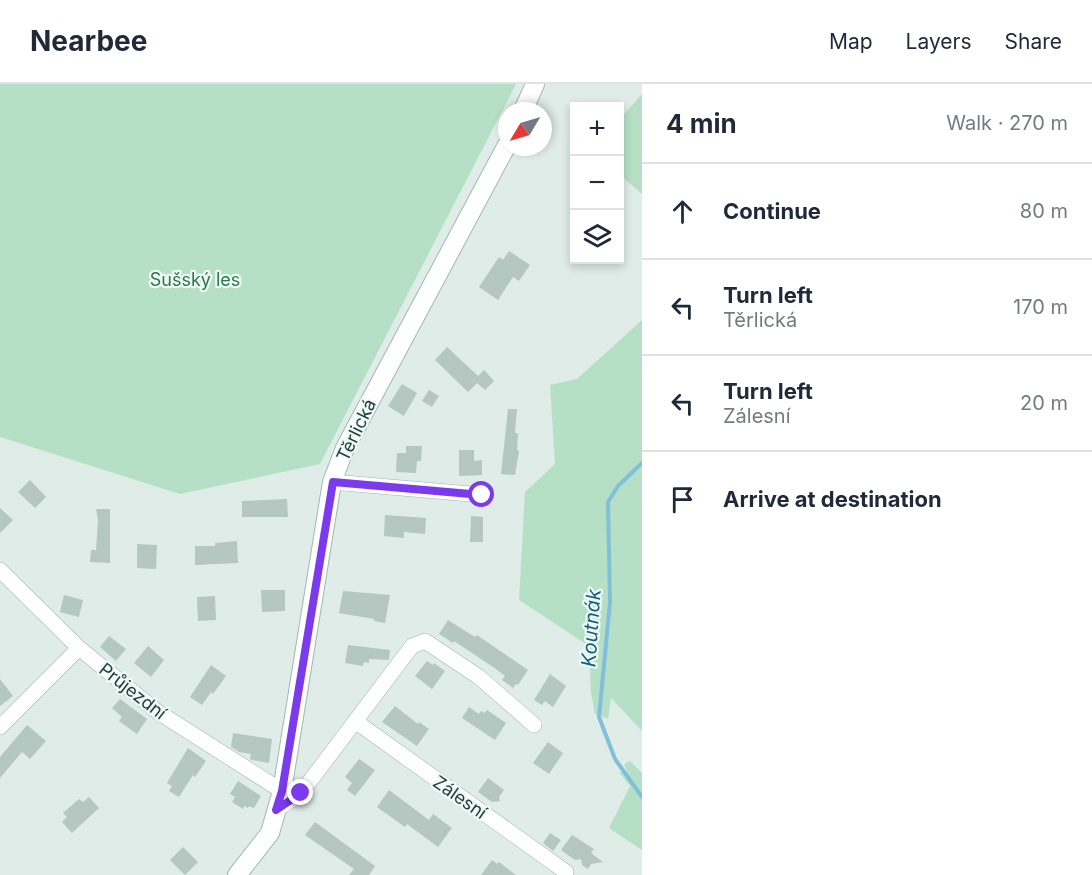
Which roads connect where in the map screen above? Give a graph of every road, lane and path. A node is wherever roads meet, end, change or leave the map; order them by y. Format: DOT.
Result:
graph roads {
  1 [pos="535,84"];
  2 [pos="527,102"];
  3 [pos="501,156"];
  4 [pos="333,482"];
  5 [pos="482,495"];
  6 [pos="0,570"];
  7 [pos="79,648"];
  8 [pos="355,722"];
  9 [pos="534,725"];
  10 [pos="0,727"];
  11 [pos="282,791"];
  12 [pos="276,810"];
  13 [pos="566,872"];
  14 [pos="237,875"];
  1 -- 2 [label="main road"];
  3 -- 4 [label="main road, Těrlická"];
  4 -- 5 [label="street"];
  4 -- 11 [label="main road, Těrlická"];
  6 -- 7 [label="street, Průjezdní"];
  7 -- 10 [label="street"];
  7 -- 11 [label="street, Průjezdní"];
  8 -- 9 [label="street"];
  8 -- 12 [label="street"];
  8 -- 13 [label="street, Zálesní"];
  11 -- 12 [label="main road, Těrlická"];
  12 -- 14 [label="main road, Těrlická"];
}
